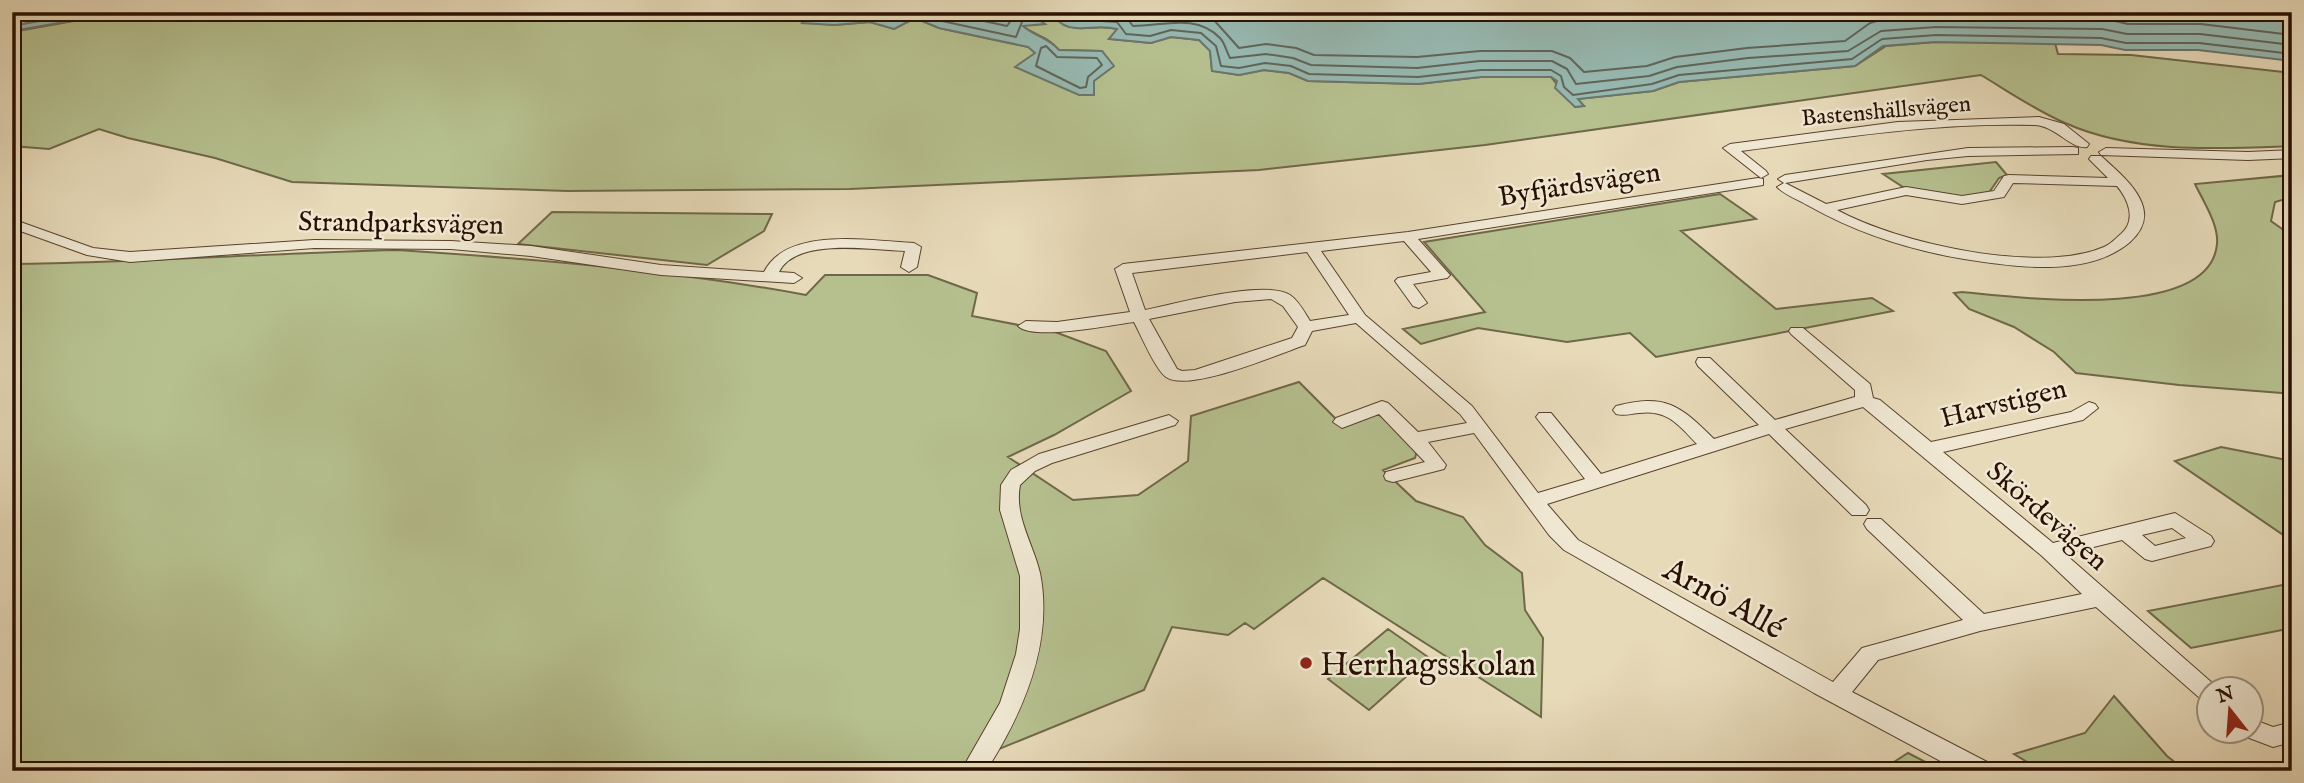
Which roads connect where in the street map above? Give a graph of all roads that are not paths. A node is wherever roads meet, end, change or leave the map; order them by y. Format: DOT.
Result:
graph roads {
  1 [pos="2077,147"];
  2 [pos="2292,154"];
  3 [pos="2101,155"];
  4 [pos="1760,178"];
  5 [pos="1784,183"];
  6 [pos="2120,183"];
  7 [pos="1822,209"];
  8 [pos="12,223"];
  9 [pos="1408,236"];
  10 [pos="1312,249"];
  11 [pos="909,267"];
  12 [pos="769,277"];
  13 [pos="794,278"];
  14 [pos="1419,303"];
  15 [pos="1139,316"];
  16 [pos="1359,318"];
  17 [pos="1026,326"];
  18 [pos="1306,327"];
  19 [pos="1797,331"];
  20 [pos="1704,362"];
  21 [pos="1864,401"];
  22 [pos="2089,408"];
  23 [pos="1622,410"];
  24 [pos="1545,417"];
  25 [pos="1169,421"];
  26 [pos="1342,422"];
  27 [pos="1478,427"];
  28 [pos="1772,427"];
  29 [pos="1416,438"];
  30 [pos="1710,446"];
  31 [pos="1929,449"];
  32 [pos="1393,476"];
  33 [pos="1596,480"];
  34 [pos="1534,500"];
  35 [pos="1859,510"];
  36 [pos="1874,524"];
  37 [pos="2124,532"];
  38 [pos="2049,551"];
  39 [pos="2100,598"];
  40 [pos="1980,623"];
  41 [pos="2196,682"];
  42 [pos="1837,694"];
  43 [pos="2292,732"];
  44 [pos="2266,734"];
  45 [pos="973,771"];
  46 [pos="1982,771"];
  1 -- 3 [label="street, Byfjärdsvägen"];
  1 -- 4 [label="street, Bastenshällsvägen"];
  1 -- 5 [label="street, Byfjärdsvägen"];
  2 -- 3 [label="street, Byfjärdsvägen"];
  3 -- 6 [label="street"];
  4 -- 5 [label="street, Byfjärdsvägen"];
  4 -- 9 [label="street, Byfjärdsvägen"];
  5 -- 7 [label="street"];
  6 -- 7 [label="street"];
  6 -- 7 [label="street"];
  8 -- 12 [label="street, Strandparksvägen"];
  9 -- 10 [label="street, Byfjärdsvägen"];
  9 -- 14 [label="street"];
  10 -- 15 [label="street, Byfjärdsvägen"];
  10 -- 16 [label="street, Arnö Allé"];
  11 -- 12 [label="street"];
  12 -- 13 [label="street, Strandparksvägen"];
  15 -- 17 [label="street"];
  15 -- 18 [label="street"];
  15 -- 18 [label="street"];
  16 -- 18 [label="street"];
  16 -- 27 [label="street, Arnö Allé"];
  19 -- 21 [label="street, Skördevägen"];
  20 -- 28 [label="street"];
  21 -- 28 [label="street"];
  21 -- 31 [label="street, Skördevägen"];
  22 -- 31 [label="street, Harvstigen"];
  23 -- 30 [label="street"];
  24 -- 33 [label="street"];
  25 -- 45 [label="street"];
  26 -- 29 [label="street"];
  27 -- 29 [label="street"];
  27 -- 34 [label="street, Arnö Allé"];
  28 -- 30 [label="street"];
  28 -- 35 [label="street"];
  29 -- 32 [label="street"];
  30 -- 33 [label="street"];
  31 -- 38 [label="street, Skördevägen"];
  33 -- 34 [label="street"];
  34 -- 42 [label="street, Arnö Allé"];
  36 -- 40 [label="street"];
  37 -- 38 [label="street"];
  38 -- 39 [label="street, Skördevägen"];
  39 -- 40 [label="street, Skördevägen"];
  39 -- 41 [label="street"];
  40 -- 42 [label="street, Skördevägen"];
  42 -- 46 [label="street, Arnö Allé"];
  43 -- 44 [label="street"];
}
